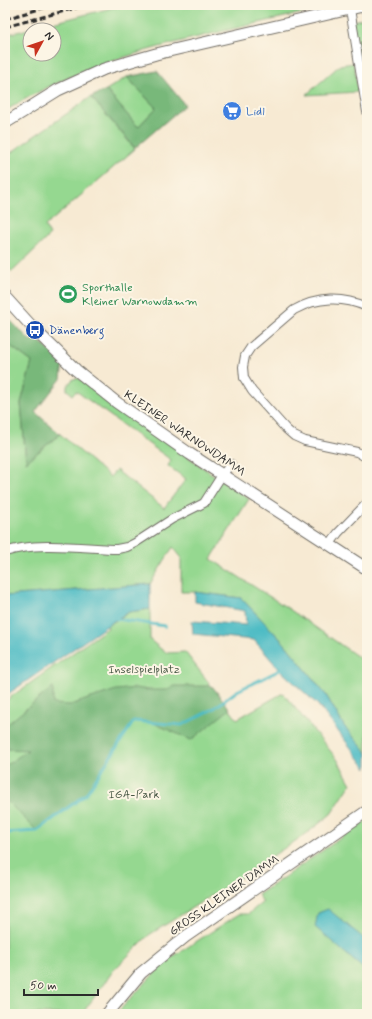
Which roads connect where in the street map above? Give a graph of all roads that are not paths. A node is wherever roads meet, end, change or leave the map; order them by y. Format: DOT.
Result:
graph roads {
  1 [pos="367,5"];
  2 [pos="350,9"];
  3 [pos="367,112"];
  4 [pos="5,123"];
  5 [pos="5,297"];
  6 [pos="367,307"];
  7 [pos="367,458"];
  8 [pos="231,464"];
  9 [pos="222,475"];
  10 [pos="367,503"];
  11 [pos="329,545"];
  12 [pos="5,552"];
  13 [pos="367,569"];
  14 [pos="367,811"];
  15 [pos="107,1014"];
  1 -- 2 [label="street"];
  2 -- 3 [label="street"];
  2 -- 4 [label="street"];
  5 -- 9 [label="street, KLEINER WARNOWDAMM"];
  6 -- 7 [label="street"];
  8 -- 9 [label="street"];
  9 -- 11 [label="street, KLEINER WARNOWDAMM"];
  9 -- 12 [label="street"];
  10 -- 11 [label="street"];
  11 -- 13 [label="street, KLEINER WARNOWDAMM"];
  14 -- 15 [label="street, GROSS KLEINER DAMM"];
}
